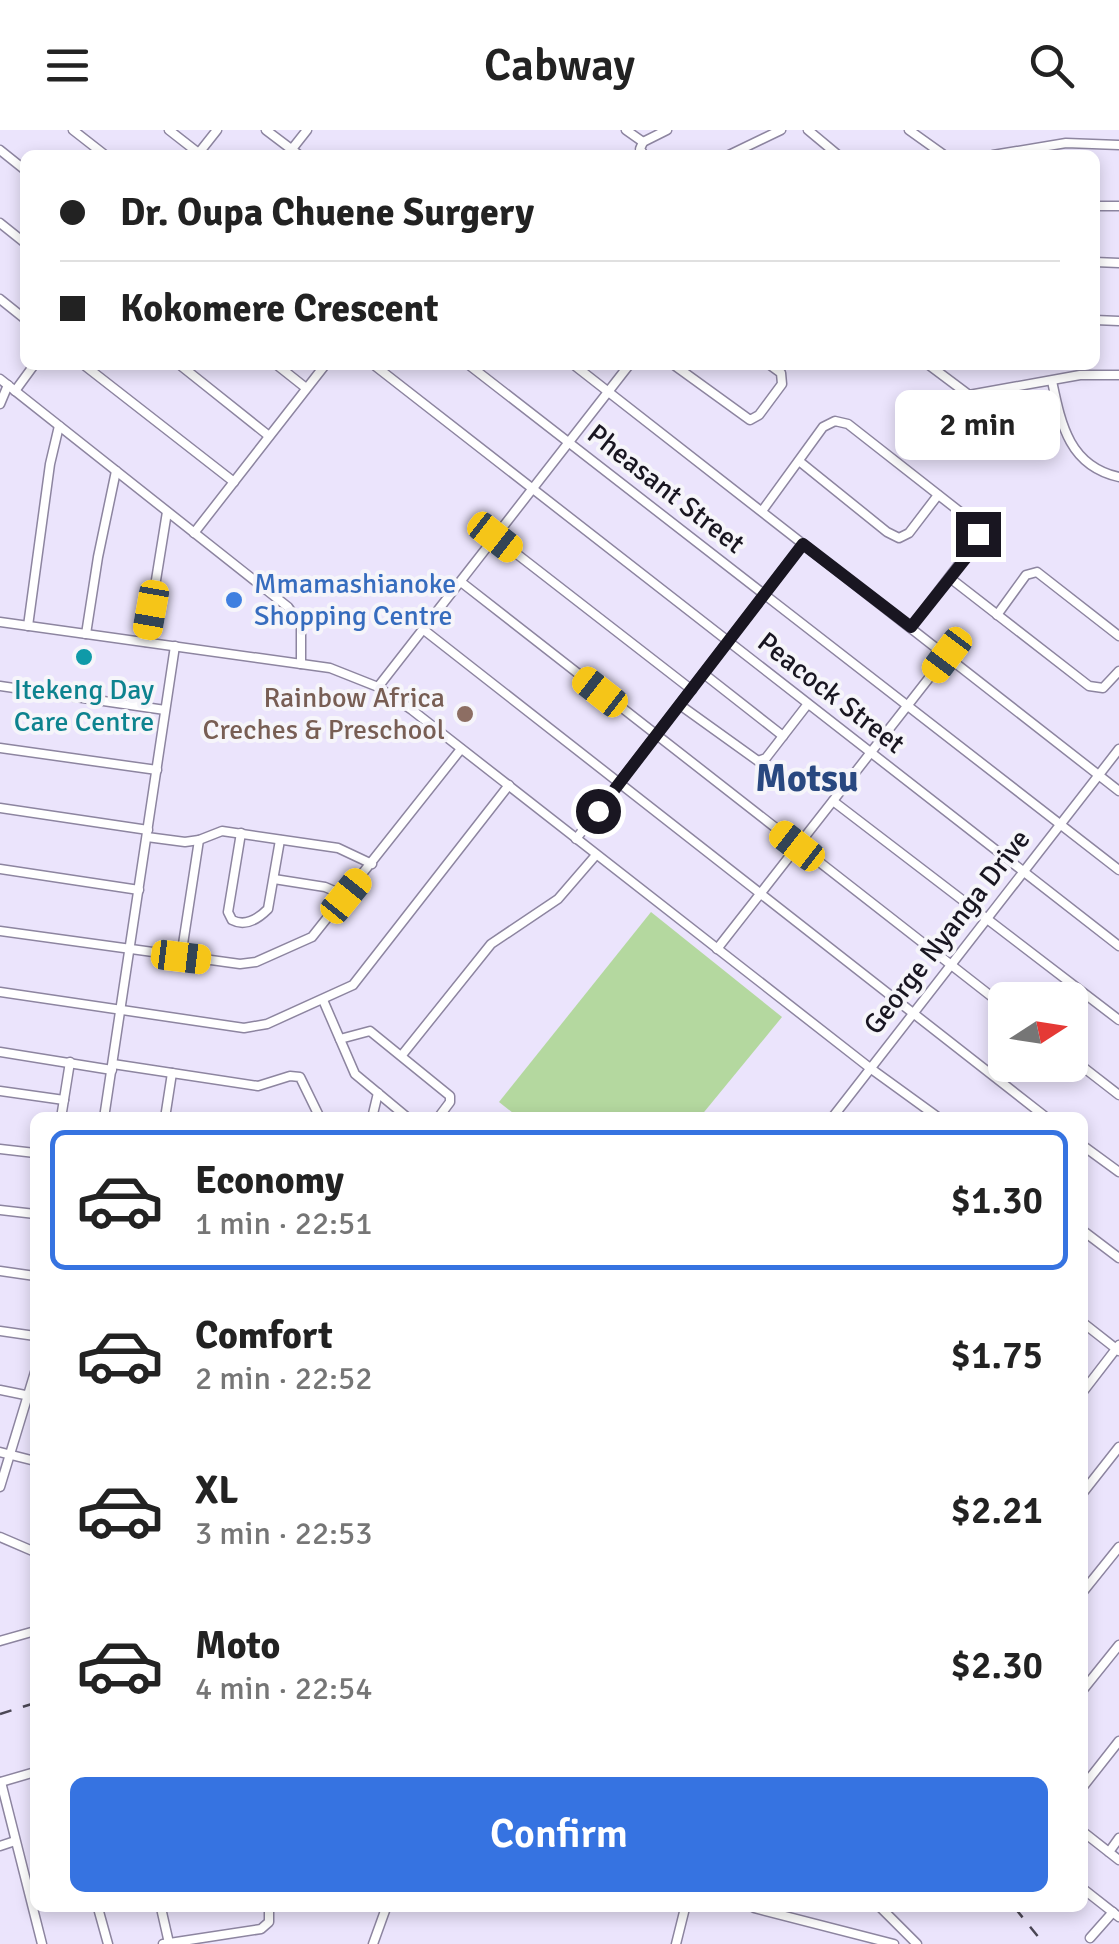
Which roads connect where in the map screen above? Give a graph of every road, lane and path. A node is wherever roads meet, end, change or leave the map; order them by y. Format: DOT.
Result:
graph roads {
  1 [pos="72,130"];
  2 [pos="169,130"];
  3 [pos="266,130"];
  4 [pos="626,130"];
  5 [pos="667,130"];
  6 [pos="780,130"];
  7 [pos="808,130"];
  8 [pos="910,130"];
  9 [pos="1065,130"];
  10 [pos="643,142"];
  11 [pos="1066,143"];
  12 [pos="1119,144"];
  13 [pos="0,150"];
  14 [pos="98,150"];
  15 [pos="194,150"];
  16 [pos="292,150"];
  17 [pos="641,150"];
  18 [pos="739,150"];
  19 [pos="832,150"];
  20 [pos="937,150"];
  21 [pos="1023,150"];
  22 [pos="20,166"];
  23 [pos="0,223"];
  24 [pos="20,239"];
  25 [pos="0,299"];
  26 [pos="20,315"];
  27 [pos="27,370"];
  28 [pos="90,370"];
  29 [pos="186,370"];
  30 [pos="283,370"];
  31 [pos="321,370"];
  32 [pos="380,370"];
  33 [pos="476,370"];
  34 [pos="581,370"];
  35 [pos="625,370"];
  36 [pos="681,370"];
  37 [pos="776,370"];
  38 [pos="935,370"];
  39 [pos="1119,375"];
  40 [pos="1052,380"];
  41 [pos="7,385"];
  42 [pos="306,388"];
  43 [pos="608,391"];
  44 [pos="0,404"];
  45 [pos="59,426"];
  46 [pos="270,436"];
  47 [pos="570,442"];
  48 [pos="800,461"];
  49 [pos="116,471"];
  50 [pos="1119,476"];
  51 [pos="234,482"];
  52 [pos="534,490"];
  53 [pos="938,495"];
  54 [pos="762,511"];
  55 [pos="168,512"];
  56 [pos="194,532"];
  57 [pos="495,537"];
  58 [pos="803,544"];
  59 [pos="950,578"];
  60 [pos="460,582"];
  61 [pos="764,594"];
  62 [pos="997,615"];
  63 [pos="0,622"];
  64 [pos="28,626"];
  65 [pos="911,627"];
  66 [pos="424,630"];
  67 [pos="86,634"];
  68 [pos="1119,636"];
  69 [pos="146,642"];
  70 [pos="728,642"];
  71 [pos="175,646"];
  72 [pos="947,655"];
  73 [pos="302,664"];
  74 [pos="1119,671"];
  75 [pos="704,674"];
  76 [pos="0,686"];
  77 [pos="378,687"];
  78 [pos="692,690"];
  79 [pos="680,705"];
  80 [pos="807,705"];
  81 [pos="909,705"];
  82 [pos="166,710"];
  83 [pos="656,736"];
  84 [pos="783,736"];
  85 [pos="0,748"];
  86 [pos="1119,748"];
  87 [pos="461,749"];
  88 [pos="870,752"];
  89 [pos="157,770"];
  90 [pos="1099,774"];
  91 [pos="619,782"];
  92 [pos="509,786"];
  93 [pos="1119,791"];
  94 [pos="833,801"];
  95 [pos="0,808"];
  96 [pos="1060,824"];
  97 [pos="148,833"];
  98 [pos="240,833"];
  99 [pos="576,839"];
  100 [pos="198,840"];
  101 [pos="280,840"];
  102 [pos="797,846"];
  103 [pos="596,855"];
  104 [pos="372,864"];
  105 [pos="0,869"];
  106 [pos="1119,870"];
  107 [pos="1024,872"];
  108 [pos="274,879"];
  109 [pos="140,890"];
  110 [pos="760,893"];
  111 [pos="346,896"];
  112 [pos="987,919"];
  113 [pos="0,931"];
  114 [pos="1119,946"];
  115 [pos="130,949"];
  116 [pos="717,950"];
  117 [pos="181,957"];
  118 [pos="950,966"];
  119 [pos="0,992"];
  120 [pos="988,994"];
  121 [pos="323,1000"];
  122 [pos="122,1010"];
  123 [pos="913,1014"];
  124 [pos="1119,1020"];
  125 [pos="340,1039"];
  126 [pos="0,1052"];
  127 [pos="402,1056"];
  128 [pos="70,1062"];
  129 [pos="112,1067"];
  130 [pos="869,1069"];
  131 [pos="1088,1071"];
  132 [pos="172,1074"];
  133 [pos="0,1091"];
  134 [pos="378,1094"];
  135 [pos="1119,1095"];
  136 [pos="64,1100"];
  137 [pos="62,1112"];
  138 [pos="105,1112"];
  139 [pos="166,1112"];
  140 [pos="317,1112"];
  141 [pos="374,1112"];
  142 [pos="400,1112"];
  143 [pos="442,1112"];
  144 [pos="837,1112"];
  145 [pos="928,1112"];
  146 [pos="1039,1112"];
  147 [pos="0,1149"];
  148 [pos="1088,1149"];
  149 [pos="30,1152"];
  150 [pos="1119,1172"];
  151 [pos="0,1210"];
  152 [pos="30,1213"];
  153 [pos="1088,1235"];
  154 [pos="1119,1258"];
  155 [pos="0,1271"];
  156 [pos="30,1275"];
  157 [pos="1088,1326"];
  158 [pos="0,1331"];
  159 [pos="30,1335"];
  160 [pos="1118,1348"];
  161 [pos="1088,1386"];
  162 [pos="0,1390"];
  163 [pos="30,1396"];
  164 [pos="30,1401"];
  165 [pos="1119,1447"];
  166 [pos="0,1452"];
  167 [pos="11,1453"];
  168 [pos="30,1459"];
  169 [pos="1088,1486"];
  170 [pos="0,1487"];
  171 [pos="0,1537"];
  172 [pos="1119,1546"];
  173 [pos="30,1550"];
  174 [pos="1088,1585"];
  175 [pos="30,1632"];
  176 [pos="0,1641"];
  177 [pos="1119,1644"];
  178 [pos="1088,1683"];
  179 [pos="1119,1741"];
  180 [pos="30,1773"];
  181 [pos="1088,1780"];
  182 [pos="1,1782"];
  183 [pos="1088,1836"];
  184 [pos="1119,1838"];
  185 [pos="15,1841"];
  186 [pos="0,1846"];
  187 [pos="1109,1852"];
  188 [pos="1119,1860"];
  189 [pos="1088,1893"];
  190 [pos="30,1898"];
  191 [pos="34,1912"];
  192 [pos="99,1912"];
  193 [pos="162,1912"];
  194 [pos="269,1912"];
  195 [pos="384,1912"];
  196 [pos="685,1912"];
  197 [pos="770,1912"];
  198 [pos="885,1912"];
  199 [pos="1116,1915"];
  200 [pos="1090,1938"];
  201 [pos="166,1943"];
  202 [pos="42,1944"];
  203 [pos="108,1944"];
  204 [pos="372,1944"];
  205 [pos="676,1944"];
  206 [pos="894,1944"];
  207 [pos="917,1944"];
  1 -- 14 [label="street"];
  2 -- 15 [label="street"];
  3 -- 16 [label="street"];
  4 -- 10 [label="street"];
  5 -- 10 [label="street"];
  6 -- 18 [label="street"];
  7 -- 19 [label="street"];
  8 -- 20 [label="street"];
  9 -- 11 [label="street"];
  10 -- 17 [label="street"];
  11 -- 12 [label="street"];
  11 -- 21 [label="street"];
  13 -- 22 [label="street"];
  23 -- 24 [label="street"];
  25 -- 26 [label="street"];
  27 -- 41 [label="street"];
  28 -- 51 [label="street"];
  29 -- 46 [label="street"];
  30 -- 42 [label="street"];
  31 -- 42 [label="street"];
  32 -- 52 [label="street, Peacock Street"];
  33 -- 47 [label="street, Pheasant Street"];
  34 -- 43 [label="street"];
  35 -- 43 [label="street"];
  36 -- 37 [label="street"];
  38 -- 40 [label="street"];
  39 -- 40 [label="street"];
  40 -- 50 [label="street"];
  41 -- 44 [label="street"];
  41 -- 45 [label="street"];
  42 -- 46 [label="street"];
  43 -- 47 [label="street"];
  43 -- 54 [label="street"];
  45 -- 49 [label="street"];
  45 -- 64 [label="street"];
  46 -- 51 [label="street"];
  47 -- 52 [label="street"];
  47 -- 61 [label="street, Pheasant Street"];
  48 -- 53 [label="street"];
  48 -- 53 [label="street"];
  48 -- 54 [label="street"];
  49 -- 55 [label="street"];
  49 -- 67 [label="street"];
  51 -- 56 [label="street"];
  52 -- 57 [label="street"];
  52 -- 70 [label="street, Peacock Street"];
  53 -- 59 [label="street"];
  54 -- 58 [label="street"];
  55 -- 56 [label="street"];
  55 -- 69 [label="street"];
  56 -- 73 [label="street"];
  57 -- 60 [label="street"];
  57 -- 78 [label="street"];
  58 -- 61 [label="street"];
  58 -- 65 [label="street"];
  59 -- 62 [label="street"];
  59 -- 65 [label="street"];
  60 -- 66 [label="street"];
  60 -- 83 [label="street"];
  61 -- 70 [label="street"];
  61 -- 81 [label="street, Pheasant Street"];
  62 -- 68 [label="street"];
  62 -- 74 [label="street"];
  63 -- 64 [label="street"];
  64 -- 67 [label="street"];
  65 -- 72 [label="street"];
  66 -- 77 [label="street"];
  66 -- 91 [label="street"];
  67 -- 69 [label="street"];
  69 -- 71 [label="street"];
  70 -- 75 [label="street"];
  70 -- 80 [label="street, Peacock Street"];
  71 -- 73 [label="street"];
  71 -- 82 [label="street"];
  72 -- 81 [label="street"];
  72 -- 90 [label="street"];
  73 -- 77 [label="street"];
  75 -- 78 [label="street"];
  75 -- 84 [label="street"];
  76 -- 82 [label="street"];
  77 -- 87 [label="street"];
  78 -- 79 [label="street"];
  79 -- 83 [label="street"];
  79 -- 84 [label="street"];
  80 -- 84 [label="street"];
  80 -- 88 [label="street, Peacock Street"];
  81 -- 88 [label="street"];
  81 -- 96 [label="street, Pheasant Street"];
  82 -- 89 [label="street"];
  83 -- 91 [label="street"];
  83 -- 102 [label="street"];
  85 -- 89 [label="street"];
  86 -- 90 [label="street, George Nyanga Drive"];
  87 -- 92 [label="street"];
  87 -- 104 [label="street"];
  88 -- 94 [label="street"];
  88 -- 107 [label="street, Peacock Street"];
  89 -- 97 [label="street"];
  90 -- 93 [label="street"];
  90 -- 96 [label="street, George Nyanga Drive"];
  91 -- 99 [label="street"];
  91 -- 110 [label="street"];
  92 -- 99 [label="street"];
  92 -- 121 [label="street"];
  94 -- 102 [label="street"];
  94 -- 112 [label="street"];
  95 -- 97 [label="street"];
  96 -- 106 [label="street, Pheasant Street"];
  96 -- 107 [label="street, George Nyanga Drive"];
  97 -- 100 [label="street"];
  97 -- 109 [label="street"];
  98 -- 100 [label="street"];
  98 -- 101 [label="street"];
  98 -- 108 [label="street"];
  99 -- 103 [label="street"];
  100 -- 117 [label="street"];
  101 -- 104 [label="street"];
  101 -- 108 [label="street"];
  102 -- 110 [label="street"];
  102 -- 118 [label="street"];
  103 -- 116 [label="street"];
  103 -- 127 [label="street"];
  104 -- 111 [label="street"];
  105 -- 109 [label="street"];
  107 -- 112 [label="street, George Nyanga Drive"];
  107 -- 114 [label="street, Peacock Street"];
  108 -- 111 [label="street"];
  109 -- 115 [label="street"];
  110 -- 116 [label="street"];
  110 -- 123 [label="street"];
  111 -- 117 [label="street"];
  112 -- 118 [label="street, George Nyanga Drive"];
  112 -- 124 [label="street"];
  113 -- 115 [label="street"];
  115 -- 117 [label="street"];
  115 -- 122 [label="street"];
  116 -- 130 [label="street"];
  118 -- 120 [label="street"];
  118 -- 123 [label="street, George Nyanga Drive"];
  119 -- 122 [label="street"];
  121 -- 122 [label="street"];
  121 -- 125 [label="street"];
  122 -- 129 [label="street"];
  123 -- 130 [label="street, George Nyanga Drive"];
  123 -- 146 [label="street"];
  125 -- 127 [label="street"];
  125 -- 134 [label="street"];
  126 -- 128 [label="street"];
  127 -- 143 [label="street"];
  128 -- 129 [label="street"];
  128 -- 136 [label="street"];
  129 -- 132 [label="street"];
  129 -- 138 [label="street"];
  130 -- 144 [label="street, George Nyanga Drive"];
  130 -- 145 [label="street"];
  131 -- 135 [label="street"];
  132 -- 139 [label="street"];
  132 -- 140 [label="street"];
  133 -- 136 [label="street"];
  134 -- 141 [label="street"];
  134 -- 142 [label="street"];
  136 -- 137 [label="street"];
  147 -- 149 [label="street"];
  148 -- 150 [label="street"];
  151 -- 152 [label="street"];
  153 -- 154 [label="street"];
  155 -- 156 [label="street"];
  157 -- 160 [label="street"];
  158 -- 159 [label="street"];
  160 -- 161 [label="street"];
  162 -- 163 [label="street"];
  164 -- 167 [label="street"];
  165 -- 169 [label="street"];
  166 -- 167 [label="street"];
  167 -- 168 [label="street"];
  167 -- 170 [label="street"];
  171 -- 173 [label="street"];
  172 -- 174 [label="street"];
  175 -- 176 [label="street"];
  177 -- 178 [label="street"];
  179 -- 181 [label="street"];
  180 -- 182 [label="street"];
  182 -- 185 [label="street"];
  183 -- 187 [label="street"];
  184 -- 187 [label="street"];
  185 -- 186 [label="street"];
  185 -- 190 [label="street"];
  187 -- 188 [label="street"];
  189 -- 199 [label="street"];
  191 -- 202 [label="street"];
  192 -- 203 [label="street"];
  193 -- 201 [label="street"];
  194 -- 201 [label="street"];
  195 -- 204 [label="street"];
  196 -- 205 [label="street"];
  197 -- 206 [label="street"];
  198 -- 207 [label="street"];
  199 -- 200 [label="street"];
}
